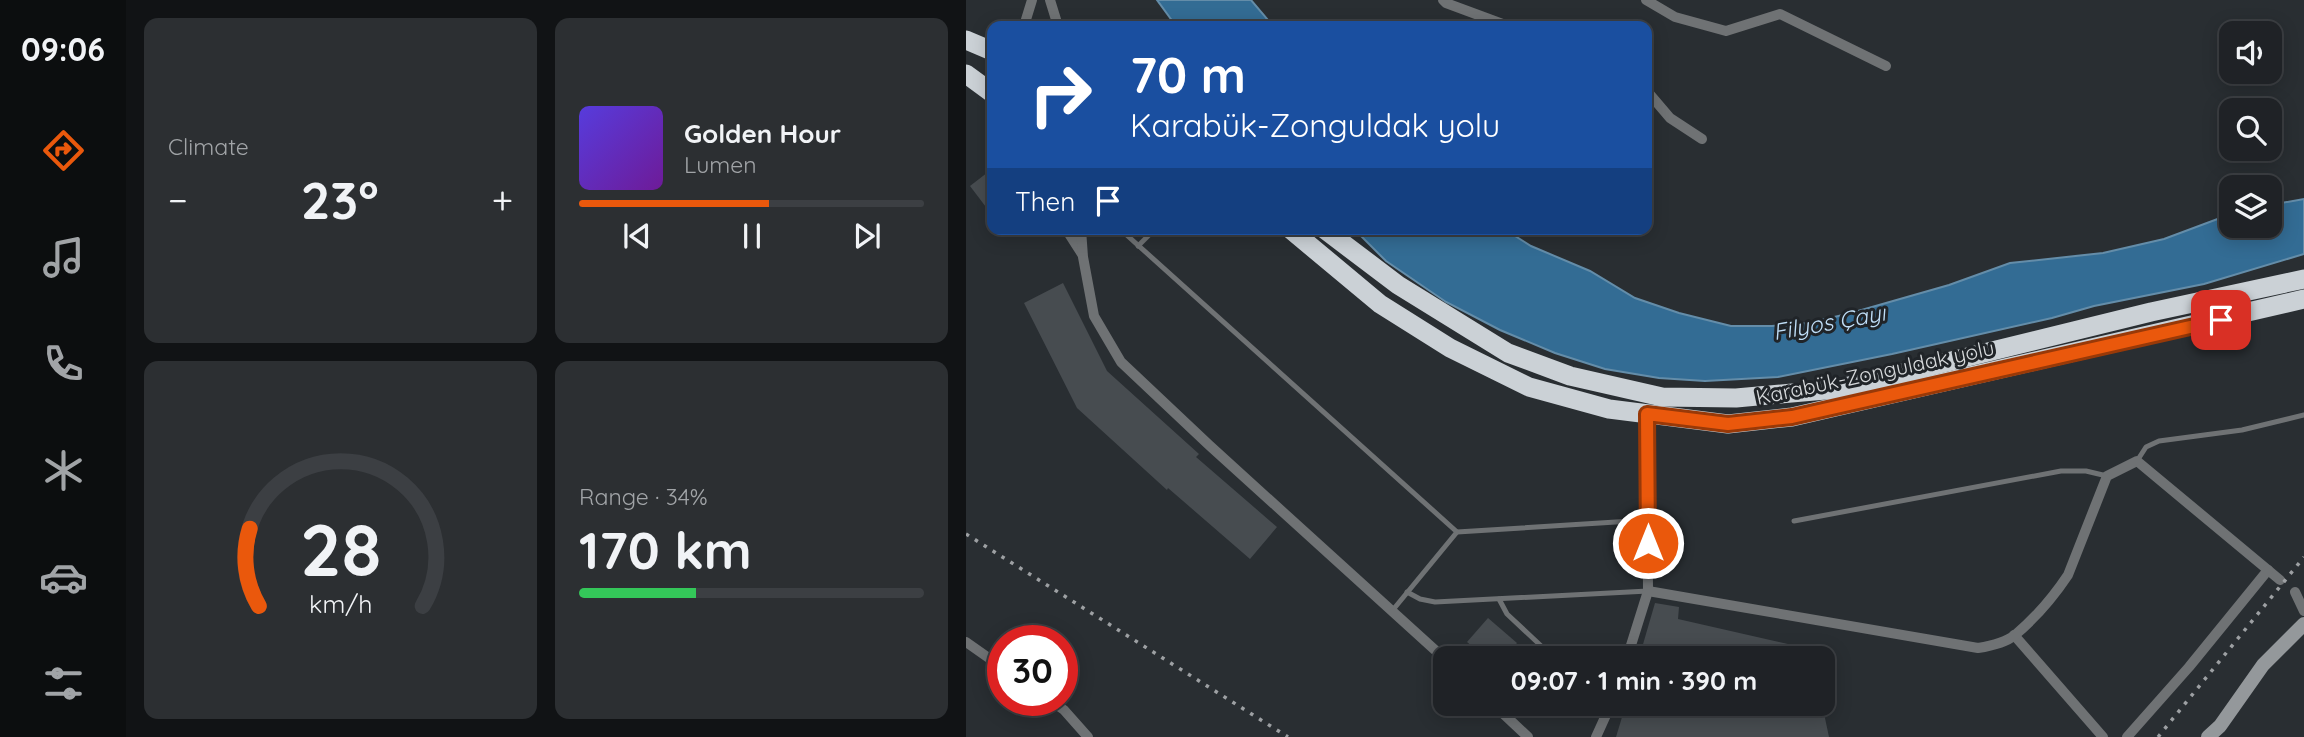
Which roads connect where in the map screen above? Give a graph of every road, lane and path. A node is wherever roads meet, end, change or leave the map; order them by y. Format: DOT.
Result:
graph roads {
  1 [pos="1032,0"];
  2 [pos="1050,0"];
  3 [pos="1443,0"];
  4 [pos="1646,0"];
  5 [pos="1026,21"];
  6 [pos="1056,21"];
  7 [pos="1495,21"];
  8 [pos="966,40"];
  9 [pos="987,49"];
  10 [pos="1886,66"];
  11 [pos="966,74"];
  12 [pos="987,89"];
  13 [pos="1652,97"];
  14 [pos="1702,139"];
  15 [pos="1070,235"];
  16 [pos="1081,235"];
  17 [pos="1127,235"];
  18 [pos="1149,235"];
  19 [pos="1297,235"];
  20 [pos="1332,235"];
  21 [pos="1138,246"];
  22 [pos="1083,257"];
  23 [pos="2304,279"];
  24 [pos="2304,299"];
  25 [pos="1647,414"];
  26 [pos="2304,415"];
  27 [pos="2137,461"];
  28 [pos="2107,476"];
  29 [pos="1648,520"];
  30 [pos="1794,521"];
  31 [pos="1457,532"];
  32 [pos="2268,570"];
  33 [pos="2280,580"];
  34 [pos="1648,591"];
  35 [pos="1407,592"];
  36 [pos="2295,592"];
  37 [pos="1499,599"];
  38 [pos="1392,611"];
  39 [pos="2304,611"];
  40 [pos="2304,624"];
  41 [pos="2014,635"];
  42 [pos="966,642"];
  43 [pos="1541,646"];
  44 [pos="1631,646"];
  45 [pos="1433,648"];
  46 [pos="987,657"];
  47 [pos="1070,716"];
  48 [pos="1506,716"];
  49 [pos="1604,716"];
  50 [pos="1088,737"];
  51 [pos="1528,737"];
  52 [pos="1595,737"];
  53 [pos="2103,737"];
  54 [pos="2127,737"];
  55 [pos="2208,737"];
  1 -- 5 [label="street"];
  2 -- 6 [label="street"];
  3 -- 7 [label="street"];
  4 -- 10 [label="street"];
  8 -- 9 [label="highway"];
  11 -- 12 [label="highway"];
  13 -- 14 [label="street"];
  15 -- 22 [label="street"];
  16 -- 22 [label="street"];
  17 -- 21 [label="lane"];
  18 -- 21 [label="lane"];
  19 -- 25 [label="highway, Karabük-Zonguldak yolu"];
  20 -- 23 [label="highway, Karabük-Zonguldak yolu"];
  21 -- 31 [label="lane"];
  22 -- 38 [label="street"];
  24 -- 25 [label="highway, Karabük-Zonguldak yolu"];
  25 -- 29 [label="street"];
  26 -- 27 [label="lane"];
  27 -- 28 [label="street"];
  27 -- 32 [label="street"];
  28 -- 30 [label="lane"];
  28 -- 41 [label="street"];
  29 -- 31 [label="lane"];
  29 -- 34 [label="street"];
  31 -- 35 [label="lane"];
  32 -- 33 [label="street"];
  32 -- 54 [label="street"];
  34 -- 37 [label="lane"];
  34 -- 41 [label="street"];
  34 -- 44 [label="street"];
  35 -- 37 [label="lane"];
  35 -- 38 [label="lane"];
  36 -- 39 [label="street"];
  37 -- 43 [label="lane"];
  38 -- 45 [label="street"];
  40 -- 55 [label="main road"];
  41 -- 53 [label="street"];
  42 -- 46 [label="street"];
  47 -- 50 [label="street"];
  48 -- 51 [label="street"];
  49 -- 52 [label="street"];
}
